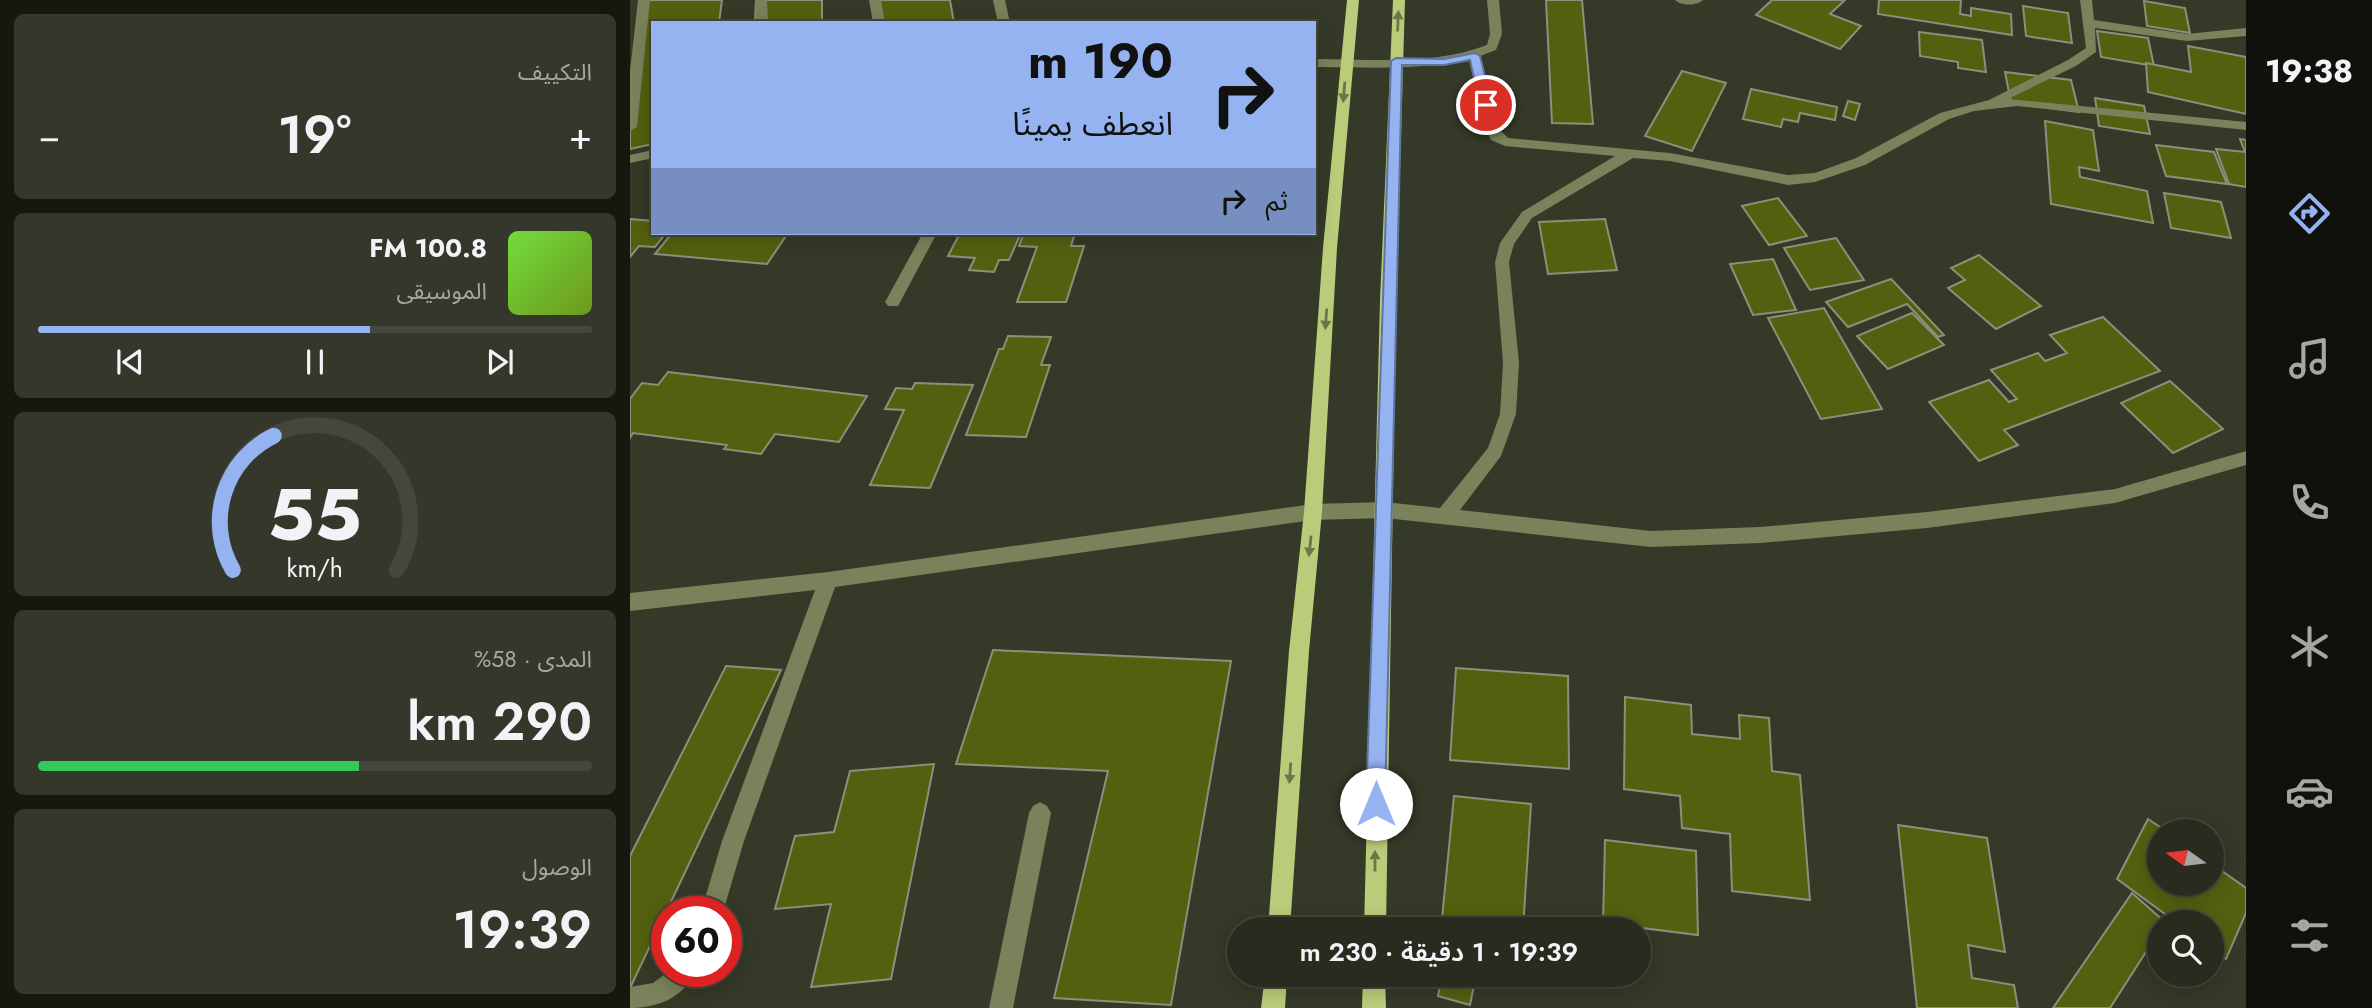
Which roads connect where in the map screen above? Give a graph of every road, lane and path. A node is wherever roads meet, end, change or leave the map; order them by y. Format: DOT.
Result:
graph roads {
  1 [pos="644,0"];
  2 [pos="761,0"];
  3 [pos="875,0"];
  4 [pos="999,0"];
  5 [pos="1353,0"];
  6 [pos="1399,0"];
  7 [pos="1493,0"];
  8 [pos="1681,0"];
  9 [pos="1697,0"];
  10 [pos="2086,0"];
  11 [pos="762,21"];
  12 [pos="879,21"];
  13 [pos="1004,21"];
  14 [pos="2089,23"];
  15 [pos="2246,32"];
  16 [pos="1475,56"];
  17 [pos="1396,61"];
  18 [pos="1347,62"];
  19 [pos="1316,63"];
  20 [pos="1989,104"];
  21 [pos="2246,126"];
  22 [pos="630,127"];
  23 [pos="1631,153"];
  24 [pos="651,154"];
  25 [pos="630,159"];
  26 [pos="929,235"];
  27 [pos="893,302"];
  28 [pos="2246,458"];
  29 [pos="1385,510"];
  30 [pos="1314,512"];
  31 [pos="1444,516"];
  32 [pos="828,580"];
  33 [pos="630,602"];
  34 [pos="1040,813"];
  35 [pos="717,896"];
  36 [pos="1280,917"];
  37 [pos="1375,917"];
  38 [pos="672,987"];
  39 [pos="1275,987"];
  40 [pos="1374,987"];
  41 [pos="630,999"];
  42 [pos="1001,1008"];
  43 [pos="1273,1008"];
  44 [pos="1374,1008"];
  1 -- 22 [label="street"];
  2 -- 11 [label="street"];
  3 -- 12 [label="street"];
  4 -- 13 [label="street"];
  5 -- 18 [label="main road"];
  17 -- 6 [label="main road, one-way"];
  7 -- 16 [label="street"];
  8 -- 9 [label="street"];
  10 -- 14 [label="street"];
  14 -- 15 [label="street"];
  14 -- 20 [label="street"];
  16 -- 17 [label="street"];
  16 -- 23 [label="street"];
  17 -- 18 [label="street"];
  17 -- 29 [label="main road"];
  18 -- 19 [label="street"];
  18 -- 30 [label="main road, one-way"];
  20 -- 21 [label="street"];
  20 -- 23 [label="street"];
  23 -- 31 [label="street"];
  24 -- 25 [label="street"];
  26 -- 27 [label="street"];
  28 -- 31 [label="street"];
  29 -- 30 [label="street"];
  29 -- 31 [label="street"];
  37 -- 29 [label="main road, one-way"];
  30 -- 32 [label="street"];
  30 -- 36 [label="main road, one-way"];
  32 -- 33 [label="street"];
  32 -- 35 [label="street"];
  34 -- 42 [label="street"];
  38 -- 41 [label="street"];
  39 -- 43 [label="main road"];
  40 -- 44 [label="main road"];
}
